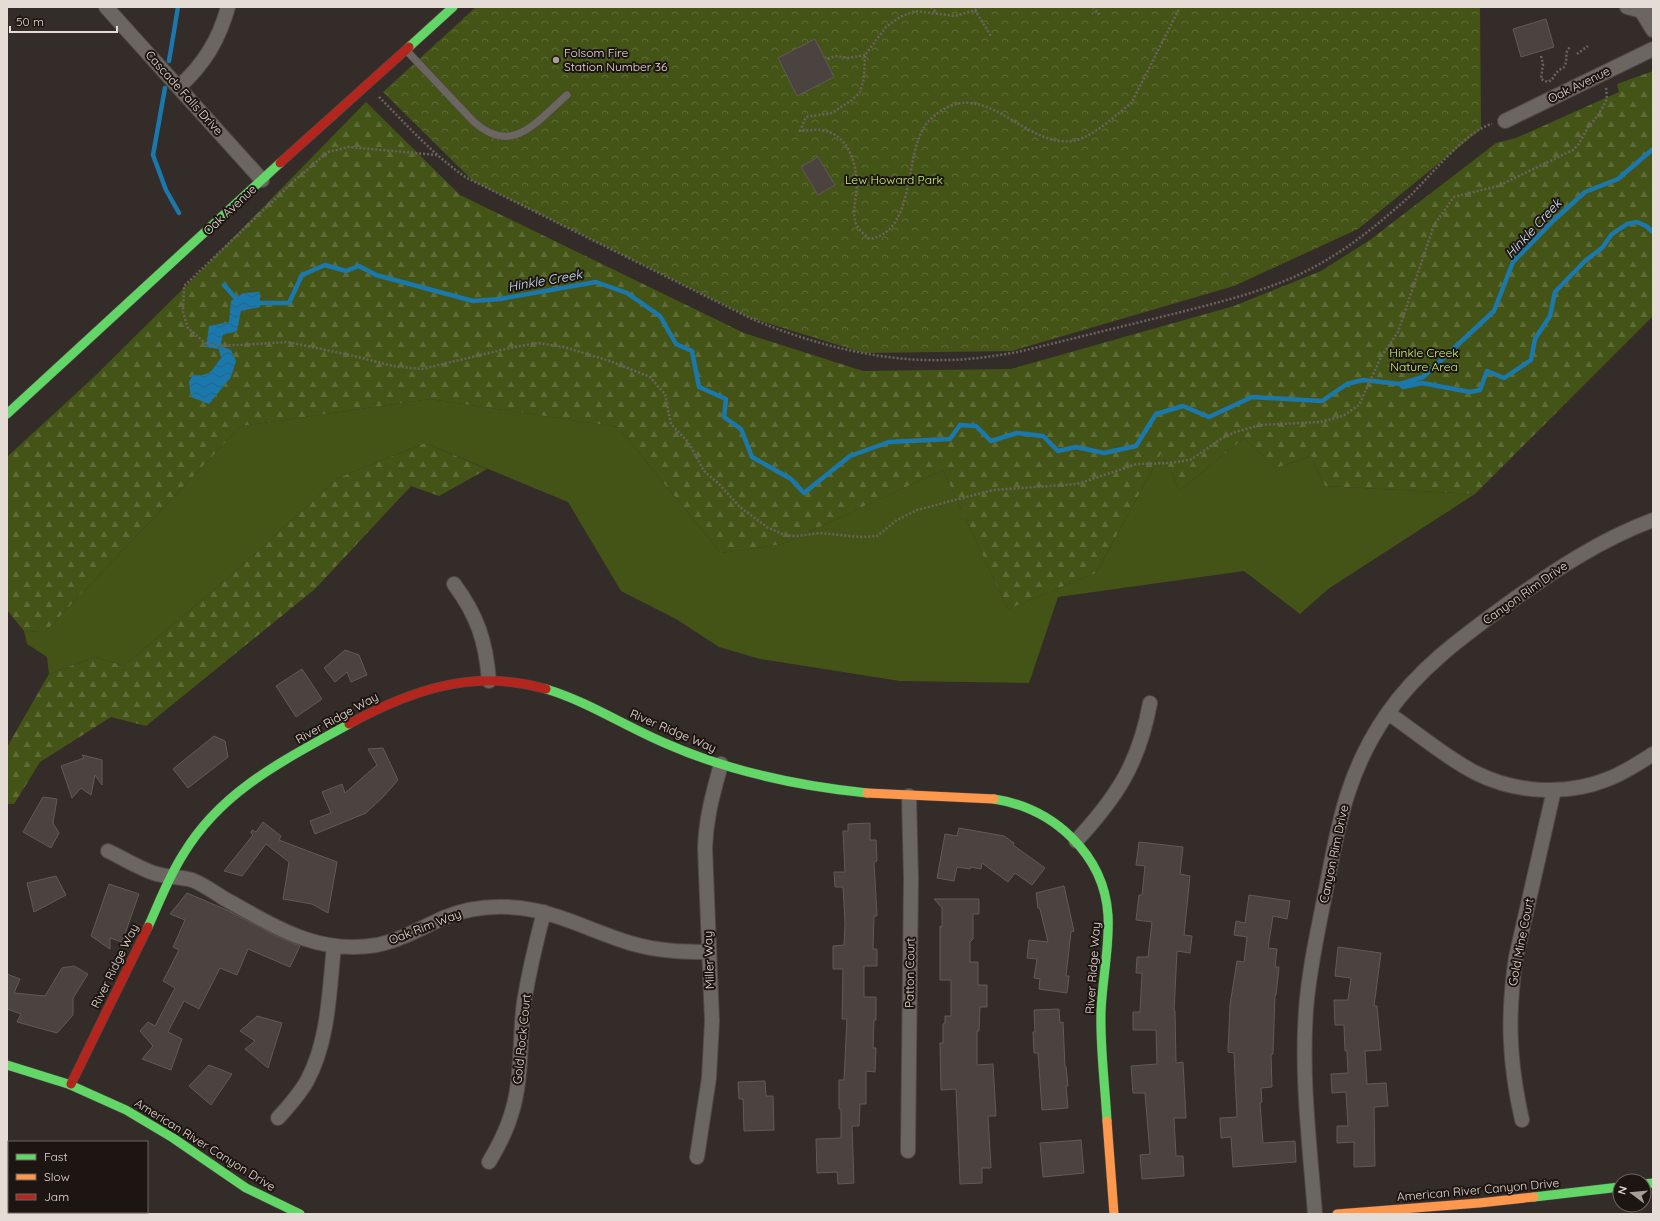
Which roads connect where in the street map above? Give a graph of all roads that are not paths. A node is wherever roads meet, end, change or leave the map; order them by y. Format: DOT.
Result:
graph roads {
  1 [pos="106,7"];
  2 [pos="228,7"];
  3 [pos="453,7"];
  4 [pos="1627,7"];
  5 [pos="1648,13"];
  6 [pos="1653,30"];
  7 [pos="1653,49"];
  8 [pos="406,50"];
  9 [pos="179,87"];
  10 [pos="567,95"];
  11 [pos="1504,121"];
  12 [pos="262,180"];
  13 [pos="7,414"];
  14 [pos="1653,520"];
  15 [pos="454,584"];
  16 [pos="489,681"];
  17 [pos="1150,703"];
  18 [pos="1388,713"];
  19 [pos="1653,754"];
  20 [pos="721,764"];
  21 [pos="1554,790"];
  22 [pos="908,796"];
  23 [pos="1076,841"];
  24 [pos="108,850"];
  25 [pos="172,876"];
  26 [pos="544,912"];
  27 [pos="334,946"];
  28 [pos="709,952"];
  29 [pos="7,1065"];
  30 [pos="71,1084"];
  31 [pos="278,1118"];
  32 [pos="1522,1120"];
  33 [pos="908,1151"];
  34 [pos="697,1157"];
  35 [pos="488,1162"];
  36 [pos="1612,1188"];
  37 [pos="300,1214"];
  38 [pos="1114,1214"];
  39 [pos="1315,1214"];
  40 [pos="1337,1214"];
  1 -- 9 [label="street, Cascade Falls Drive"];
  2 -- 9 [label="street"];
  3 -- 8 [label="street, Oak Avenue"];
  4 -- 5 [label="street"];
  5 -- 6 [label="street"];
  7 -- 11 [label="street, Oak Avenue"];
  8 -- 10 [label="lane"];
  8 -- 12 [label="street, Oak Avenue"];
  9 -- 12 [label="street, Cascade Falls Drive"];
  12 -- 13 [label="street, Oak Avenue"];
  14 -- 18 [label="street, Canyon Rim Drive"];
  15 -- 16 [label="street"];
  16 -- 20 [label="street, River Ridge Way"];
  16 -- 25 [label="street, River Ridge Way"];
  17 -- 23 [label="street"];
  18 -- 21 [label="street"];
  18 -- 39 [label="street, Canyon Rim Drive"];
  19 -- 21 [label="street"];
  20 -- 22 [label="street, River Ridge Way"];
  20 -- 28 [label="street, Miller Way"];
  21 -- 32 [label="street, Gold Mine Court"];
  22 -- 23 [label="street, River Ridge Way"];
  22 -- 33 [label="street, Patton Court"];
  23 -- 38 [label="street, River Ridge Way"];
  24 -- 25 [label="street, Oak Rim Way"];
  25 -- 27 [label="street, Oak Rim Way"];
  25 -- 30 [label="street, River Ridge Way"];
  26 -- 27 [label="street, Oak Rim Way"];
  26 -- 28 [label="street, Oak Rim Way"];
  26 -- 35 [label="street, Gold Rock Court"];
  27 -- 31 [label="street"];
  28 -- 34 [label="street, Miller Way"];
  29 -- 30 [label="street, American River Canyon Drive"];
  30 -- 37 [label="street, American River Canyon Drive"];
  36 -- 40 [label="street, American River Canyon Drive"];
}
